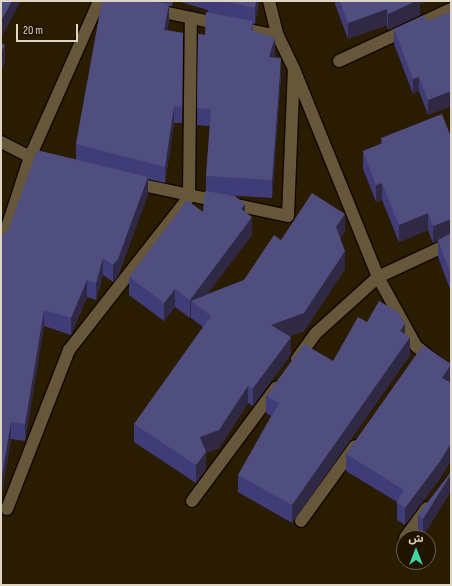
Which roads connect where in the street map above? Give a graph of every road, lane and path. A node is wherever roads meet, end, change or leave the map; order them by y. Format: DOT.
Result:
graph roads {
  1 [pos="99,1"];
  2 [pos="269,1"];
  3 [pos="139,7"];
  4 [pos="451,9"];
  5 [pos="191,18"];
  6 [pos="278,36"];
  7 [pos="339,61"];
  8 [pos="294,69"];
  9 [pos="1,142"];
  10 [pos="30,157"];
  11 [pos="60,165"];
  12 [pos="120,180"];
  13 [pos="189,197"];
  14 [pos="451,243"];
  15 [pos="1,246"];
  16 [pos="378,277"];
  17 [pos="423,350"];
  18 [pos="414,363"];
  19 [pos="451,374"];
  20 [pos="364,432"];
  21 [pos="437,496"];
  22 [pos="192,501"];
  23 [pos="7,509"];
  24 [pos="301,521"];
  25 [pos="411,530"];
  1 -- 10 [label="street"];
  2 -- 6 [label="street"];
  3 -- 5 [label="street"];
  4 -- 7 [label="street"];
  5 -- 6 [label="street"];
  5 -- 13 [label="street"];
  6 -- 8 [label="street"];
  8 -- 13 [label="street"];
  8 -- 16 [label="street"];
  9 -- 10 [label="street"];
  10 -- 11 [label="street"];
  10 -- 15 [label="street"];
  12 -- 13 [label="street"];
  13 -- 23 [label="street"];
  14 -- 16 [label="street"];
  16 -- 17 [label="street"];
  16 -- 22 [label="street"];
  17 -- 18 [label="street"];
  17 -- 19 [label="street"];
  20 -- 24 [label="street"];
  21 -- 25 [label="street"];
}
